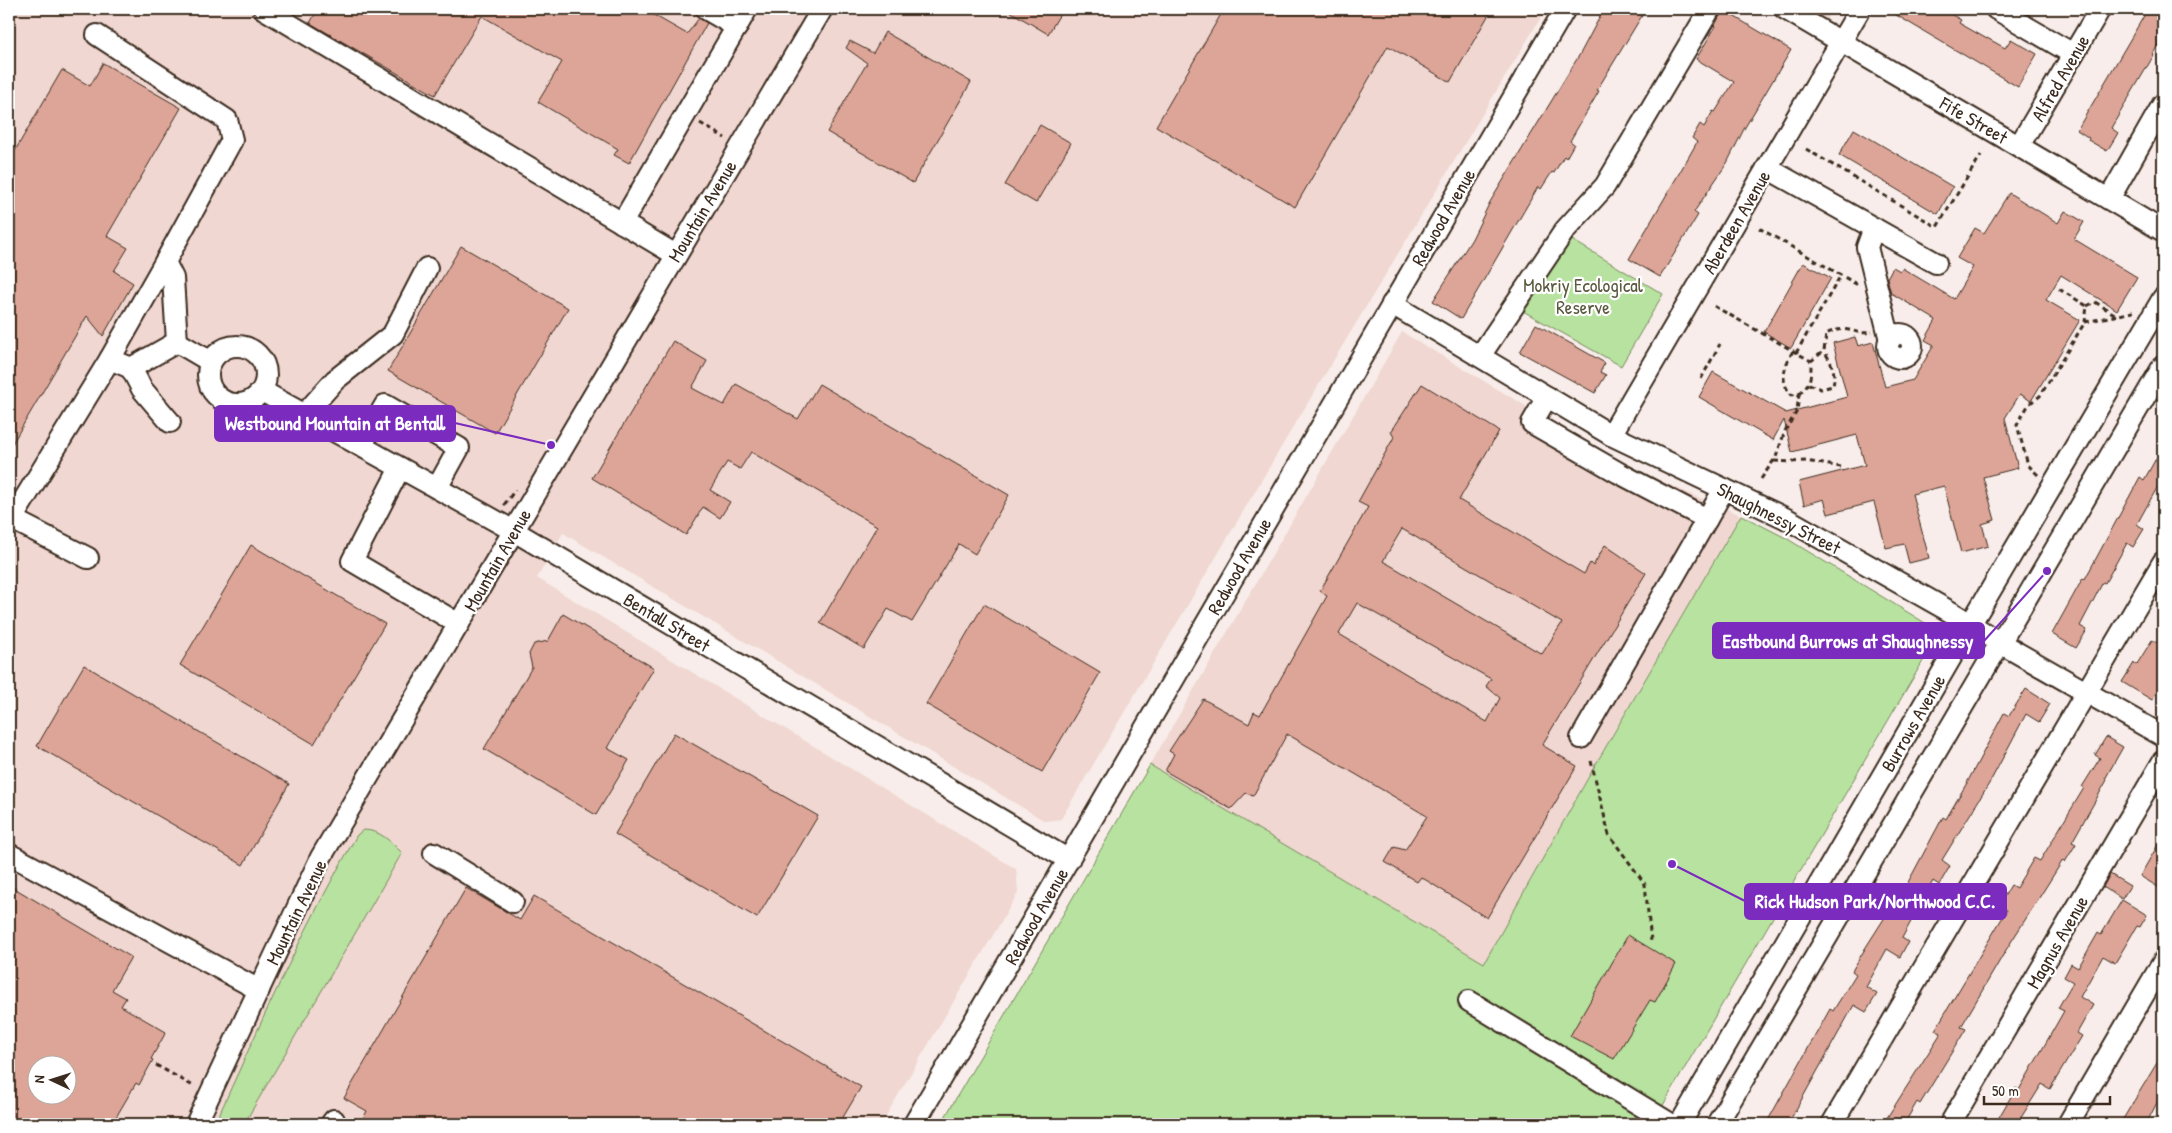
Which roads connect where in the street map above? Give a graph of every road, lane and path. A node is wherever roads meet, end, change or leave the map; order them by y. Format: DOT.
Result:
graph roads {
  1 [pos="264,9"];
  2 [pos="706,9"];
  3 [pos="748,9"];
  4 [pos="822,9"];
  5 [pos="1565,9"];
  6 [pos="1710,9"];
  7 [pos="1785,9"];
  8 [pos="1860,9"];
  9 [pos="1996,9"];
  10 [pos="2100,9"];
  11 [pos="737,27"];
  12 [pos="97,34"];
  13 [pos="1841,42"];
  14 [pos="2073,54"];
  15 [pos="2163,104"];
  16 [pos="686,114"];
  17 [pos="2019,146"];
  18 [pos="1806,149"];
  19 [pos="738,150"];
  20 [pos="1981,155"];
  21 [pos="1767,168"];
  22 [pos="2110,199"];
  23 [pos="622,223"];
  24 [pos="1759,228"];
  25 [pos="1874,228"];
  26 [pos="2163,231"];
  27 [pos="676,255"];
  28 [pos="165,262"];
  29 [pos="1936,263"];
  30 [pos="427,268"];
  31 [pos="1841,276"];
  32 [pos="1861,287"];
  33 [pos="2059,289"];
  34 [pos="2163,298"];
  35 [pos="1392,304"];
  36 [pos="1714,306"];
  37 [pos="2086,306"];
  38 [pos="2133,312"];
  39 [pos="2116,315"];
  40 [pos="2085,322"];
  41 [pos="1884,335"];
  42 [pos="177,342"];
  43 [pos="1720,344"];
  44 [pos="1824,351"];
  45 [pos="1794,352"];
  46 [pos="1480,356"];
  47 [pos="110,359"];
  48 [pos="1811,361"];
  49 [pos="211,362"];
  50 [pos="2163,366"];
  51 [pos="131,368"];
  52 [pos="1701,378"];
  53 [pos="1809,384"];
  54 [pos="262,391"];
  55 [pos="1799,394"];
  56 [pos="1547,396"];
  57 [pos="304,414"];
  58 [pos="170,422"];
  59 [pos="1611,435"];
  60 [pos="361,446"];
  61 [pos="1774,461"];
  62 [pos="1841,467"];
  63 [pos="400,468"];
  64 [pos="2038,475"];
  65 [pos="1761,480"];
  66 [pos="436,488"];
  67 [pos="1724,490"];
  68 [pos="1707,519"];
  69 [pos="10,522"];
  70 [pos="514,531"];
  71 [pos="88,558"];
  72 [pos="2163,562"];
  73 [pos="459,624"];
  74 [pos="1971,624"];
  75 [pos="2000,643"];
  76 [pos="2086,693"];
  77 [pos="2163,736"];
  78 [pos="1581,738"];
  79 [pos="2163,760"];
  80 [pos="1591,761"];
  81 [pos="9,854"];
  82 [pos="434,854"];
  83 [pos="1069,860"];
  84 [pos="513,902"];
  85 [pos="1650,941"];
  86 [pos="2163,962"];
  87 [pos="259,990"];
  88 [pos="1469,1001"];
  89 [pos="156,1065"];
  90 [pos="209,1095"];
  91 [pos="196,1124"];
  92 [pos="914,1124"];
  93 [pos="1671,1124"];
  94 [pos="1680,1124"];
  95 [pos="1717,1124"];
  96 [pos="1832,1124"];
  97 [pos="1950,1124"];
  98 [pos="2068,1124"];
  1 -- 23 [label="street"];
  2 -- 11 [label="street"];
  3 -- 11 [label="street"];
  4 -- 19 [label="street, Mountain Avenue"];
  5 -- 35 [label="street, Redwood Avenue"];
  6 -- 46 [label="street"];
  7 -- 13 [label="street, Fife Street"];
  8 -- 13 [label="street, Aberdeen Avenue"];
  9 -- 14 [label="street"];
  10 -- 14 [label="street, Alfred Avenue"];
  11 -- 16 [label="street"];
  12 -- 28 [label="street"];
  13 -- 17 [label="street, Fife Street"];
  13 -- 21 [label="street, Aberdeen Avenue"];
  14 -- 17 [label="street, Alfred Avenue"];
  15 -- 22 [label="street"];
  16 -- 19 [label="path"];
  16 -- 23 [label="street"];
  17 -- 22 [label="street, Fife Street"];
  18 -- 20 [label="path"];
  19 -- 27 [label="street, Mountain Avenue"];
  21 -- 25 [label="street"];
  21 -- 59 [label="street, Aberdeen Avenue"];
  22 -- 26 [label="street, Fife Street"];
  23 -- 27 [label="street"];
  24 -- 31 [label="path"];
  25 -- 29 [label="street"];
  25 -- 41 [label="street"];
  27 -- 70 [label="street, Mountain Avenue"];
  28 -- 42 [label="street"];
  28 -- 47 [label="street"];
  30 -- 57 [label="street"];
  31 -- 32 [label="path"];
  31 -- 45 [label="path"];
  33 -- 37 [label="path"];
  34 -- 74 [label="street, Burrows Avenue"];
  35 -- 46 [label="street, Shaughnessy Street"];
  35 -- 83 [label="street, Redwood Avenue"];
  36 -- 45 [label="path"];
  37 -- 39 [label="path"];
  37 -- 40 [label="path"];
  38 -- 39 [label="path"];
  39 -- 40 [label="path"];
  40 -- 64 [label="path"];
  41 -- 44 [label="path"];
  42 -- 49 [label="street"];
  42 -- 51 [label="street"];
  43 -- 52 [label="path"];
  44 -- 48 [label="path"];
  44 -- 53 [label="path"];
  45 -- 48 [label="path"];
  45 -- 55 [label="path"];
  46 -- 56 [label="street, Shaughnessy Street"];
  47 -- 51 [label="street"];
  47 -- 69 [label="street"];
  48 -- 53 [label="path"];
  49 -- 54 [label="street"];
  49 -- 54 [label="street"];
  50 -- 75 [label="street, Burrows Avenue"];
  51 -- 58 [label="street"];
  53 -- 55 [label="path"];
  54 -- 57 [label="street, Bentall Street"];
  55 -- 61 [label="path"];
  56 -- 59 [label="street, Shaughnessy Street"];
  56 -- 68 [label="street"];
  57 -- 60 [label="street, Bentall Street"];
  59 -- 67 [label="street, Shaughnessy Street"];
  60 -- 63 [label="street, Bentall Street"];
  60 -- 66 [label="street"];
  61 -- 62 [label="path"];
  61 -- 65 [label="path"];
  63 -- 66 [label="street, Bentall Street"];
  63 -- 73 [label="street"];
  66 -- 70 [label="street, Bentall Street"];
  67 -- 68 [label="street"];
  67 -- 74 [label="street, Shaughnessy Street"];
  68 -- 78 [label="street"];
  69 -- 71 [label="street"];
  70 -- 73 [label="street, Mountain Avenue"];
  70 -- 83 [label="street, Bentall Street"];
  72 -- 76 [label="street"];
  73 -- 87 [label="street, Mountain Avenue"];
  74 -- 75 [label="street, Shaughnessy Street"];
  74 -- 94 [label="street, Burrows Avenue"];
  75 -- 76 [label="street, Shaughnessy Street"];
  75 -- 95 [label="street, Burrows Avenue"];
  76 -- 77 [label="street, Shaughnessy Street"];
  76 -- 96 [label="street"];
  79 -- 97 [label="street, Magnus Avenue"];
  80 -- 85 [label="path"];
  81 -- 87 [label="street"];
  82 -- 84 [label="street"];
  83 -- 92 [label="street, Redwood Avenue"];
  86 -- 98 [label="street"];
  87 -- 90 [label="street, Mountain Avenue"];
  88 -- 93 [label="street"];
  89 -- 90 [label="path"];
  90 -- 91 [label="street, Mountain Avenue"];
}
